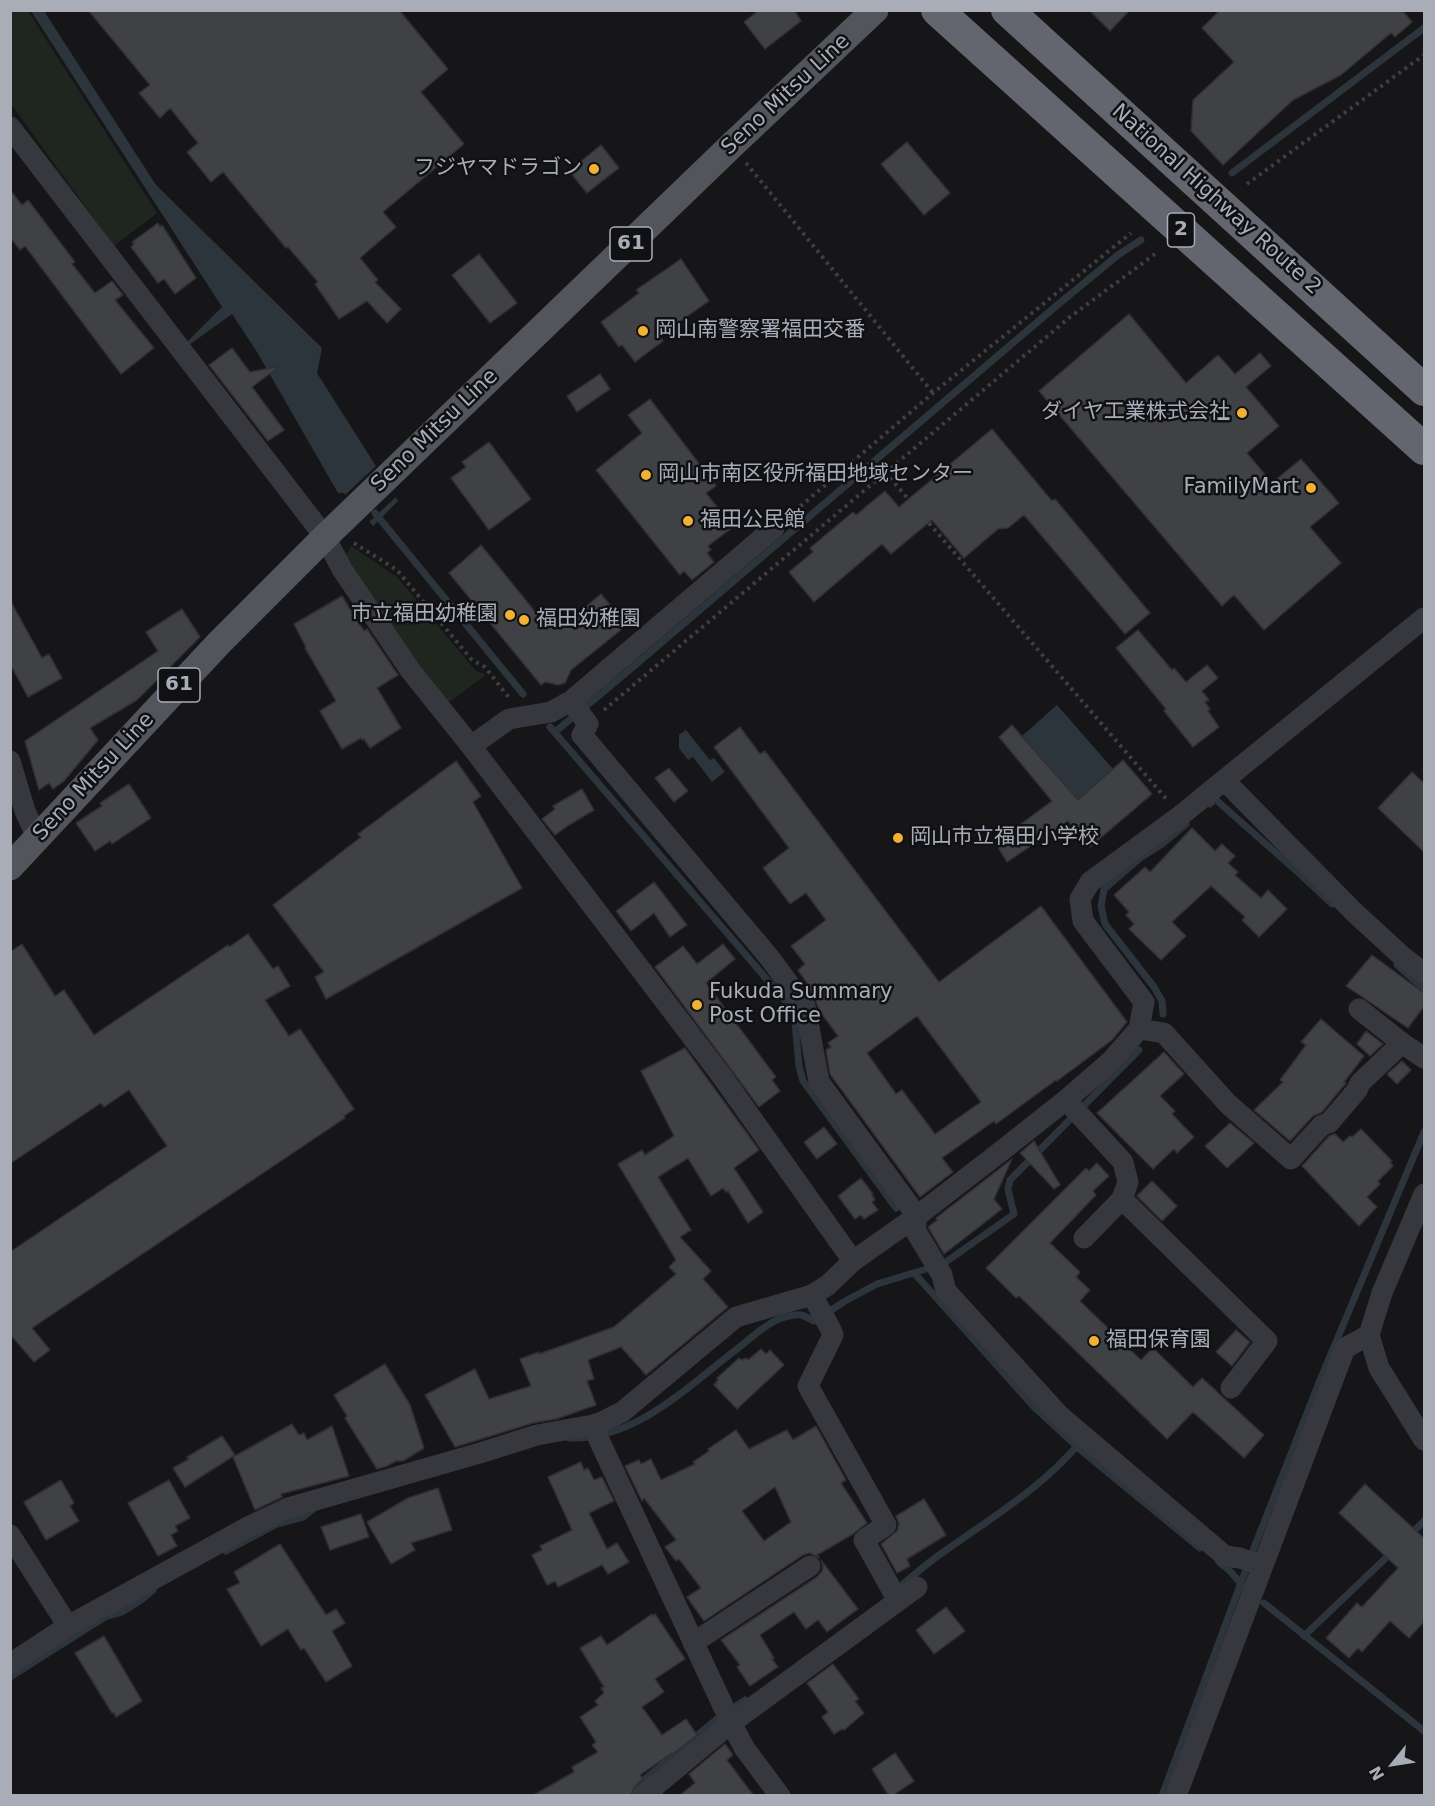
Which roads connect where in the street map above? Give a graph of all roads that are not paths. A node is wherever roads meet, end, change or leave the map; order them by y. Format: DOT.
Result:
graph roads {
  1 [pos="875,10"];
  2 [pos="937,10"];
  3 [pos="1007,10"];
  4 [pos="10,127"];
  5 [pos="1425,390"];
  6 [pos="1425,450"];
  7 [pos="774,528"];
  8 [pos="336,538"];
  9 [pos="1425,618"];
  10 [pos="580,713"];
  11 [pos="471,747"];
  12 [pos="10,760"];
  13 [pos="1224,780"];
  14 [pos="37,837"];
  15 [pos="10,867"];
  16 [pos="1425,973"];
  17 [pos="1359,1009"];
  18 [pos="1139,1029"];
  19 [pos="1402,1043"];
  20 [pos="1425,1058"];
  21 [pos="1073,1108"];
  22 [pos="1425,1194"];
  23 [pos="1122,1199"];
  24 [pos="917,1216"];
  25 [pos="1084,1238"];
  26 [pos="853,1261"];
  27 [pos="819,1308"];
  28 [pos="1369,1335"];
  29 [pos="1231,1388"];
  30 [pos="597,1433"];
  31 [pos="1425,1440"];
  32 [pos="10,1535"];
  33 [pos="1253,1562"];
  34 [pos="810,1566"];
  35 [pos="917,1587"];
  36 [pos="894,1595"];
  37 [pos="68,1626"];
  38 [pos="693,1643"];
  39 [pos="10,1664"];
  40 [pos="728,1716"];
  41 [pos="642,1796"];
  42 [pos="780,1796"];
  43 [pos="1176,1796"];
  1 -- 8 [label="main road, Seno Mitsu Line / 61"];
  2 -- 6 [label="highway, 2"];
  3 -- 5 [label="highway, National Highway Route 2 / 2"];
  4 -- 8 [label="street"];
  7 -- 10 [label="street"];
  8 -- 11 [label="street"];
  8 -- 14 [label="main road, Seno Mitsu Line / 61"];
  9 -- 13 [label="street"];
  10 -- 11 [label="street"];
  10 -- 24 [label="street"];
  11 -- 26 [label="street"];
  12 -- 14 [label="street"];
  13 -- 16 [label="street"];
  13 -- 18 [label="street"];
  14 -- 15 [label="main road, Seno Mitsu Line / 61"];
  17 -- 19 [label="street"];
  18 -- 19 [label="street"];
  18 -- 21 [label="street"];
  19 -- 20 [label="street"];
  21 -- 23 [label="street"];
  21 -- 24 [label="street"];
  22 -- 28 [label="street"];
  23 -- 25 [label="street"];
  23 -- 29 [label="street"];
  24 -- 26 [label="street"];
  24 -- 33 [label="street"];
  26 -- 27 [label="street"];
  27 -- 30 [label="street"];
  27 -- 36 [label="street"];
  28 -- 31 [label="street"];
  28 -- 33 [label="street"];
  30 -- 37 [label="street"];
  30 -- 38 [label="street"];
  32 -- 37 [label="street"];
  33 -- 43 [label="street"];
  34 -- 38 [label="street"];
  35 -- 36 [label="street"];
  36 -- 40 [label="street"];
  37 -- 39 [label="street"];
  38 -- 40 [label="street"];
  40 -- 41 [label="street"];
  40 -- 42 [label="street"];
}
